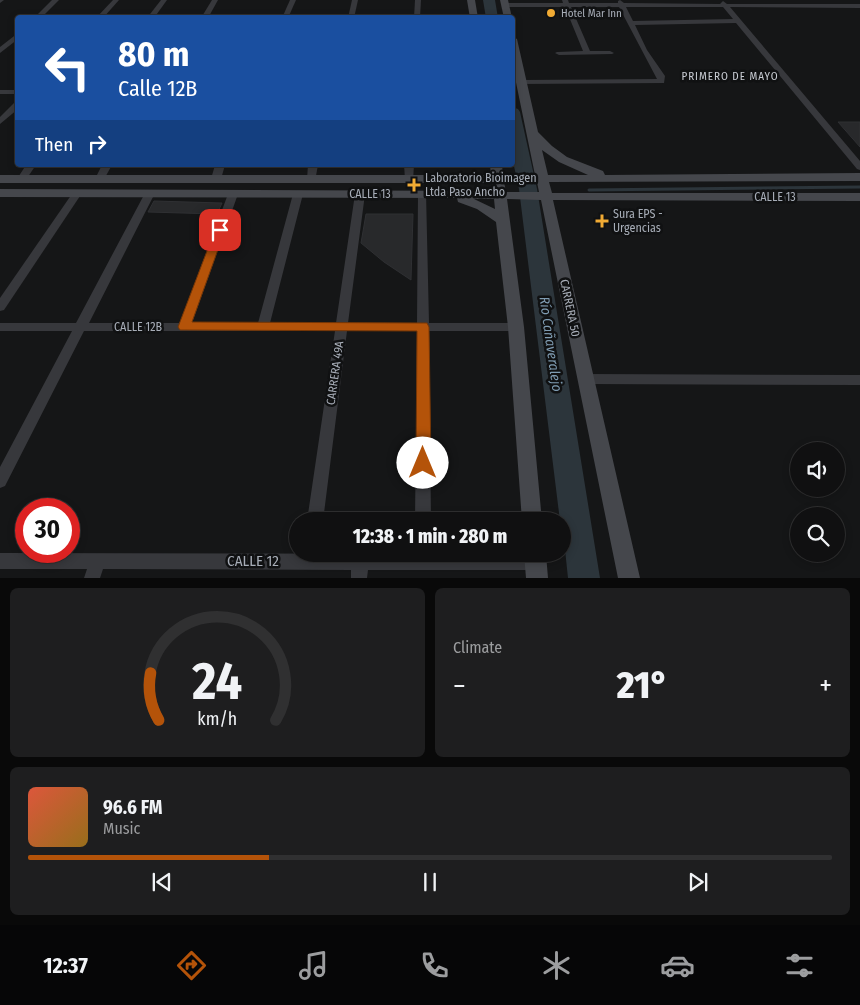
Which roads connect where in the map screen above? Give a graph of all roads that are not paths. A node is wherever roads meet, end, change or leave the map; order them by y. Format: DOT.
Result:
graph roads {
  1 [pos="56,0"];
  2 [pos="116,0"];
  3 [pos="164,0"];
  4 [pos="215,0"];
  5 [pos="293,0"];
  6 [pos="355,0"];
  7 [pos="418,0"];
  8 [pos="471,0"];
  9 [pos="823,0"];
  10 [pos="505,3"];
  11 [pos="566,3"];
  12 [pos="621,3"];
  13 [pos="722,3"];
  14 [pos="830,6"];
  15 [pos="860,6"];
  16 [pos="40,15"];
  17 [pos="103,15"];
  18 [pos="152,15"];
  19 [pos="206,15"];
  20 [pos="286,15"];
  21 [pos="352,15"];
  22 [pos="417,15"];
  23 [pos="474,15"];
  24 [pos="738,21"];
  25 [pos="632,22"];
  26 [pos="0,42"];
  27 [pos="14,42"];
  28 [pos="0,51"];
  29 [pos="515,52"];
  30 [pos="559,52"];
  31 [pos="587,53"];
  32 [pos="610,53"];
  33 [pos="522,82"];
  34 [pos="0,92"];
  35 [pos="15,92"];
  36 [pos="15,107"];
  37 [pos="0,122"];
  38 [pos="533,132"];
  39 [pos="30,167"];
  40 [pos="106,167"];
  41 [pos="219,167"];
  42 [pos="313,167"];
  43 [pos="409,167"];
  44 [pos="489,167"];
  45 [pos="497,167"];
  46 [pos="860,167"];
  47 [pos="860,177"];
  48 [pos="539,178"];
  49 [pos="574,178"];
  50 [pos="615,178"];
  51 [pos="0,179"];
  52 [pos="22,179"];
  53 [pos="100,179"];
  54 [pos="216,179"];
  55 [pos="239,179"];
  56 [pos="312,179"];
  57 [pos="410,179"];
  58 [pos="458,179"];
  59 [pos="503,187"];
  60 [pos="0,192"];
  61 [pos="77,193"];
  62 [pos="150,193"];
  63 [pos="233,194"];
  64 [pos="298,194"];
  65 [pos="360,194"];
  66 [pos="423,194"];
  67 [pos="447,194"];
  68 [pos="542,196"];
  69 [pos="586,197"];
  70 [pos="860,197"];
  71 [pos="550,218"];
  72 [pos="502,220"];
  73 [pos="0,307"];
  74 [pos="0,327"];
  75 [pos="81,327"];
  76 [pos="184,327"];
  77 [pos="263,327"];
  78 [pos="342,327"];
  79 [pos="423,327"];
  80 [pos="516,327"];
  81 [pos="586,379"];
  82 [pos="860,380"];
  83 [pos="0,481"];
  84 [pos="316,512"];
  85 [pos="423,512"];
  86 [pos="531,512"];
  87 [pos="289,558"];
  88 [pos="0,561"];
  89 [pos="98,561"];
  90 [pos="326,562"];
  91 [pos="402,562"];
  92 [pos="498,562"];
  93 [pos="536,564"];
  94 [pos="359,570"];
  95 [pos="92,578"];
  96 [pos="629,578"];
  1 -- 16 [label="street"];
  2 -- 17 [label="street"];
  3 -- 18 [label="street"];
  4 -- 19 [label="street"];
  5 -- 20 [label="street"];
  6 -- 21 [label="street"];
  7 -- 22 [label="street"];
  8 -- 23 [label="main road"];
  9 -- 14 [label="street"];
  10 -- 11 [label="street"];
  11 -- 12 [label="street"];
  11 -- 31 [label="street"];
  12 -- 13 [label="street"];
  12 -- 25 [label="street"];
  13 -- 14 [label="street"];
  13 -- 24 [label="street"];
  14 -- 15 [label="street"];
  24 -- 25 [label="street"];
  24 -- 46 [label="street"];
  25 -- 33 [label="street"];
  26 -- 27 [label="street"];
  27 -- 28 [label="street"];
  29 -- 33 [label="main road, CARRERA 50"];
  30 -- 31 [label="street"];
  31 -- 32 [label="street"];
  33 -- 38 [label="main road, CARRERA 50"];
  34 -- 35 [label="street"];
  36 -- 37 [label="street"];
  38 -- 48 [label="main road, CARRERA 50"];
  38 -- 50 [label="main road"];
  39 -- 52 [label="street"];
  40 -- 53 [label="street"];
  41 -- 54 [label="street"];
  42 -- 56 [label="street"];
  43 -- 57 [label="street"];
  44 -- 58 [label="main road"];
  45 -- 59 [label="main road"];
  47 -- 50 [label="main road, CALLE 13"];
  48 -- 49 [label="main road, CALLE 13"];
  48 -- 59 [label="main road, CALLE 13"];
  48 -- 68 [label="main road, CARRERA 50"];
  49 -- 50 [label="main road, CALLE 13"];
  49 -- 69 [label="main road"];
  51 -- 52 [label="main road, CALLE 13"];
  52 -- 53 [label="main road, CALLE 13"];
  53 -- 54 [label="main road, CALLE 13"];
  54 -- 55 [label="main road, CALLE 13"];
  55 -- 56 [label="main road, CALLE 13"];
  55 -- 63 [label="main road"];
  56 -- 57 [label="main road, CALLE 13"];
  57 -- 58 [label="main road, CALLE 13"];
  58 -- 59 [label="main road, CALLE 13"];
  59 -- 67 [label="main road, CALLE 13"];
  59 -- 68 [label="main road, CALLE 13"];
  59 -- 72 [label="main road"];
  60 -- 61 [label="main road, CALLE 13"];
  61 -- 62 [label="main road, CALLE 13"];
  61 -- 73 [label="street"];
  62 -- 63 [label="main road, CALLE 13"];
  62 -- 75 [label="street"];
  63 -- 64 [label="main road, CALLE 13"];
  63 -- 76 [label="street"];
  64 -- 65 [label="main road, CALLE 13"];
  64 -- 77 [label="street"];
  65 -- 66 [label="main road, CALLE 13"];
  65 -- 78 [label="street, CARRERA 49A"];
  66 -- 67 [label="main road, CALLE 13"];
  66 -- 79 [label="street"];
  67 -- 72 [label="main road"];
  68 -- 69 [label="main road, CALLE 13"];
  68 -- 71 [label="main road, CARRERA 50"];
  69 -- 70 [label="main road, CALLE 13"];
  69 -- 71 [label="main road"];
  71 -- 81 [label="main road, CARRERA 50"];
  72 -- 80 [label="main road"];
  74 -- 75 [label="street, CALLE 12B"];
  75 -- 76 [label="street, CALLE 12B"];
  75 -- 83 [label="street"];
  76 -- 77 [label="street, CALLE 12B"];
  77 -- 78 [label="street, CALLE 12B"];
  78 -- 79 [label="street, CALLE 12B"];
  78 -- 84 [label="street, CARRERA 49A"];
  79 -- 80 [label="street, CALLE 12B"];
  79 -- 85 [label="street"];
  80 -- 86 [label="main road"];
  81 -- 82 [label="street"];
  81 -- 96 [label="main road, CARRERA 50"];
  87 -- 89 [label="street, CALLE 12"];
  88 -- 89 [label="street, CALLE 12"];
  89 -- 95 [label="street"];
  90 -- 94 [label="street, CALLE 12"];
  91 -- 94 [label="street, CALLE 12"];
  92 -- 93 [label="street, CALLE 12"];
}
